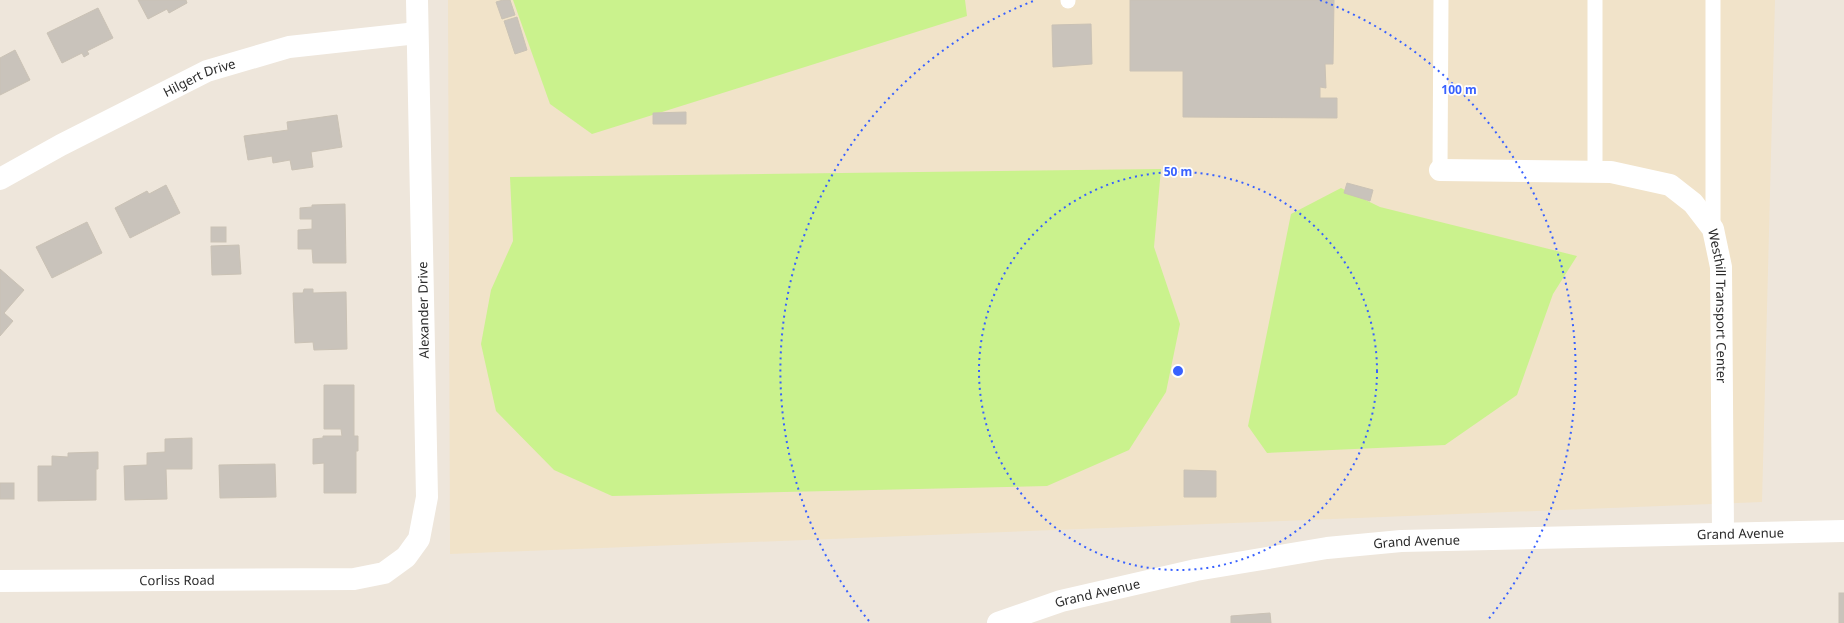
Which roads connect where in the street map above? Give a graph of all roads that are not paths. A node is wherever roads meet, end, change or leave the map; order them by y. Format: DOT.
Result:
graph roads {
  1 [pos="417,0"];
  2 [pos="1440,0"];
  3 [pos="1595,0"];
  4 [pos="1713,0"];
  5 [pos="417,33"];
  6 [pos="1440,170"];
  7 [pos="1595,172"];
  8 [pos="0,178"];
  9 [pos="1713,229"];
  10 [pos="1844,531"];
  11 [pos="1723,533"];
  12 [pos="354,579"];
  13 [pos="0,581"];
  14 [pos="998,623"];
  1 -- 5 [label="street, Alexander Drive"];
  2 -- 6 [label="lane"];
  3 -- 7 [label="lane"];
  4 -- 9 [label="lane"];
  5 -- 8 [label="street, Hilgert Drive"];
  5 -- 12 [label="street, Alexander Drive"];
  6 -- 7 [label="street, Westhill Transport Center"];
  7 -- 9 [label="street, Westhill Transport Center"];
  9 -- 11 [label="street, Westhill Transport Center"];
  10 -- 11 [label="street, Grand Avenue"];
  11 -- 14 [label="street, Grand Avenue"];
  12 -- 13 [label="street, Corliss Road"];
}
